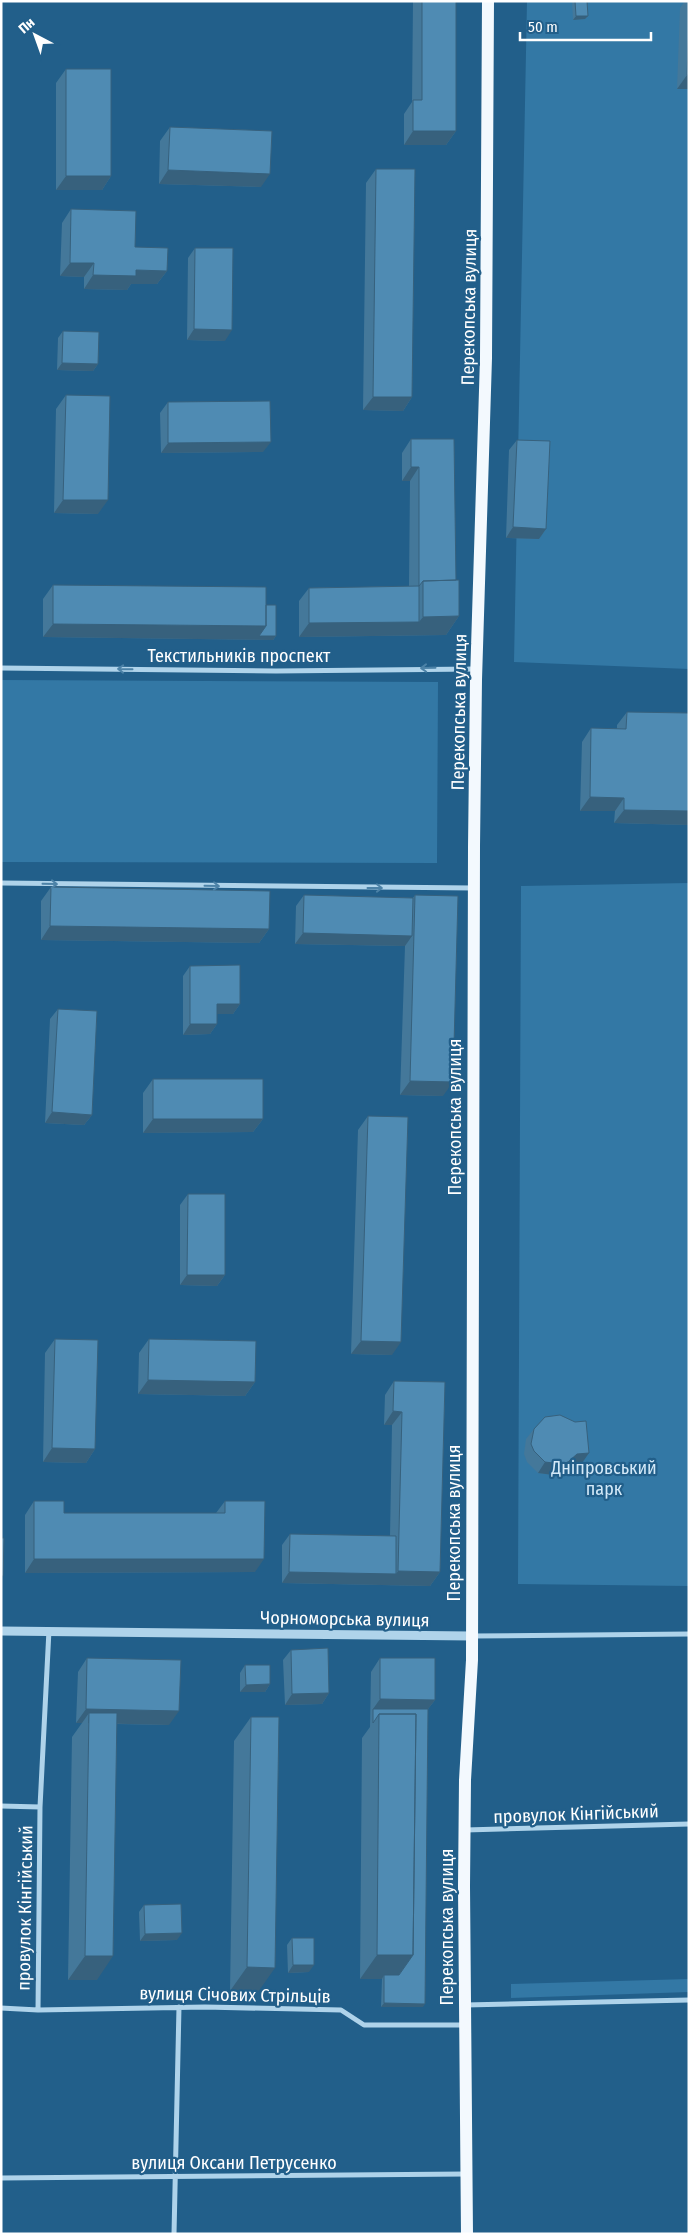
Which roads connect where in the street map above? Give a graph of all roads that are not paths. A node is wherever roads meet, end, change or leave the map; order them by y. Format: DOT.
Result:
graph roads {
  1 [pos="488,1"];
  2 [pos="1,668"];
  3 [pos="476,669"];
  4 [pos="1,883"];
  5 [pos="474,888"];
  6 [pos="1,1630"];
  7 [pos="49,1630"];
  8 [pos="689,1634"];
  9 [pos="472,1636"];
  10 [pos="1,1806"];
  11 [pos="40,1808"];
  12 [pos="689,1824"];
  13 [pos="465,1830"];
  14 [pos="689,2000"];
  15 [pos="465,2005"];
  16 [pos="179,2007"];
  17 [pos="1,2008"];
  18 [pos="38,2010"];
  19 [pos="465,2025"];
  20 [pos="467,2174"];
  21 [pos="1,2178"];
  22 [pos="177,2178"];
  23 [pos="174,2234"];
  24 [pos="467,2234"];
  1 -- 3 [label="main road, Перекопська вулиця"];
  3 -- 2 [label="street, Текстильників проспект, one-way"];
  3 -- 5 [label="main road, Перекопська вулиця"];
  4 -- 5 [label="street, one-way"];
  5 -- 9 [label="main road, Перекопська вулиця"];
  6 -- 7 [label="street, Чорноморська вулиця"];
  7 -- 9 [label="street, Чорноморська вулиця"];
  7 -- 11 [label="street, провулок Кінгійський"];
  8 -- 9 [label="street, Чорноморська вулиця"];
  9 -- 13 [label="main road, Перекопська вулиця"];
  10 -- 11 [label="street, провулок Кінгійський"];
  11 -- 18 [label="street, провулок Кінгійський"];
  12 -- 13 [label="street, провулок Кінгійський"];
  13 -- 15 [label="main road, Перекопська вулиця"];
  14 -- 15 [label="street"];
  15 -- 19 [label="main road, Перекопська вулиця"];
  16 -- 18 [label="street, вулиця Січових Стрільців"];
  16 -- 19 [label="street, вулиця Січових Стрільців"];
  16 -- 22 [label="street"];
  17 -- 18 [label="street, вулиця Січових Стрільців"];
  19 -- 20 [label="main road, Перекопська вулиця"];
  20 -- 22 [label="street, вулиця Оксани Петрусенко"];
  20 -- 24 [label="main road, Перекопська вулиця"];
  21 -- 22 [label="street, вулиця Оксани Петрусенко"];
  22 -- 23 [label="street"];
}
